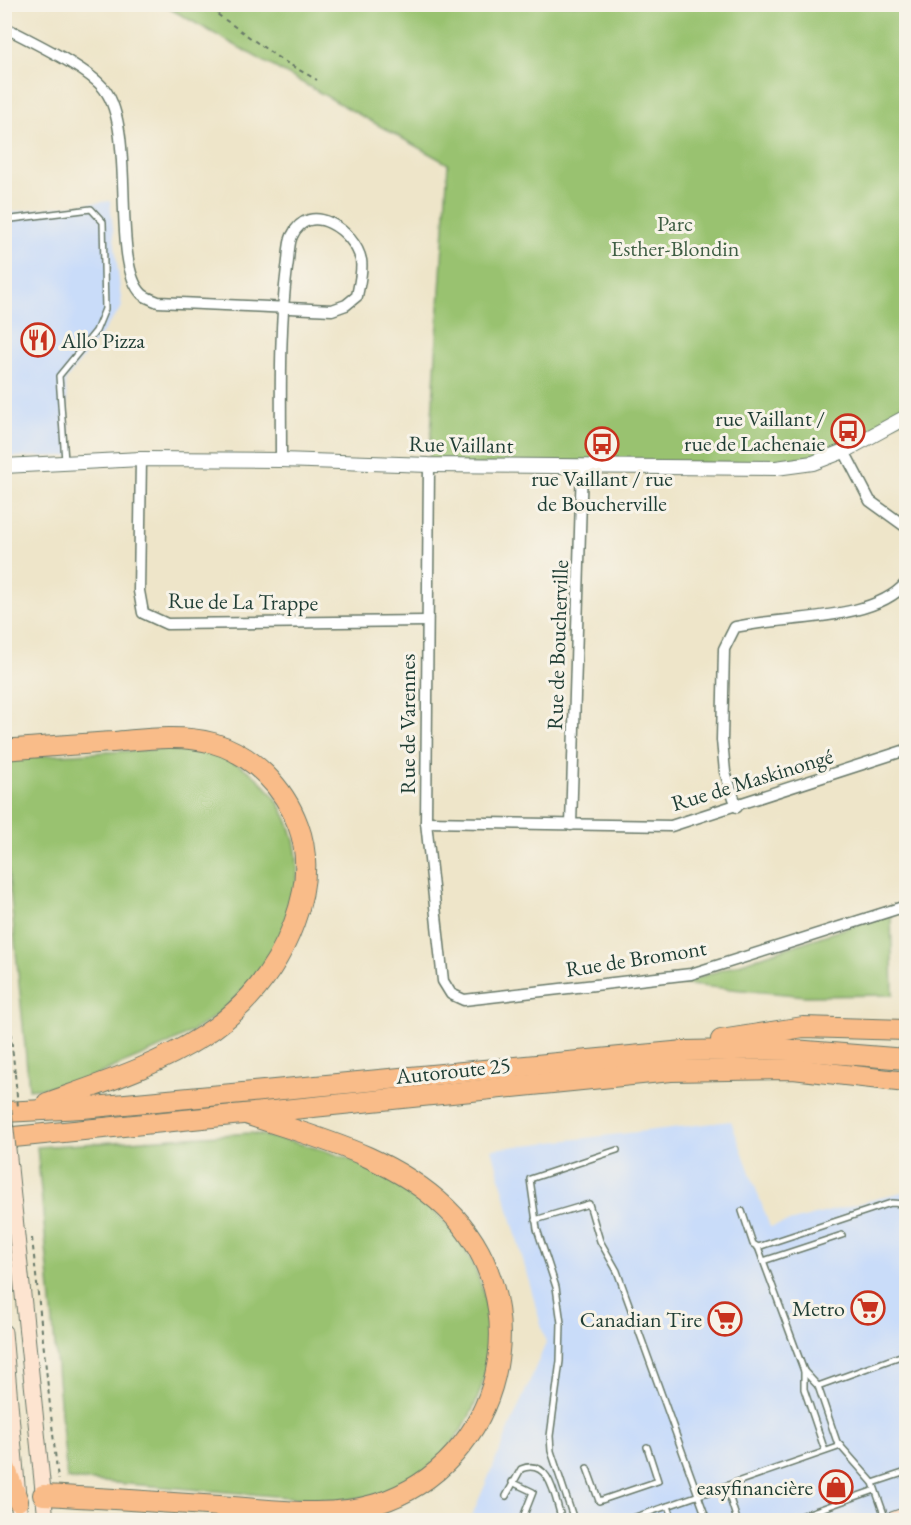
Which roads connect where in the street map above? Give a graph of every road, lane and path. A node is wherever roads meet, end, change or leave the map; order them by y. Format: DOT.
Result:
graph roads {
  1 [pos="203,4"];
  2 [pos="4,27"];
  3 [pos="317,80"];
  4 [pos="4,219"];
  5 [pos="282,308"];
  6 [pos="906,417"];
  7 [pos="844,451"];
  8 [pos="141,459"];
  9 [pos="280,460"];
  10 [pos="65,461"];
  11 [pos="429,465"];
  12 [pos="4,466"];
  13 [pos="582,466"];
  14 [pos="906,527"];
  15 [pos="906,583"];
  16 [pos="426,621"];
  17 [pos="4,750"];
  18 [pos="906,750"];
  19 [pos="737,807"];
  20 [pos="426,822"];
  21 [pos="571,825"];
  22 [pos="906,906"];
  23 [pos="4,970"];
  24 [pos="443,981"];
  25 [pos="906,1030"];
  26 [pos="624,1055"];
  27 [pos="906,1059"];
  28 [pos="15,1074"];
  29 [pos="906,1082"];
  30 [pos="28,1110"];
  31 [pos="4,1111"];
  32 [pos="246,1114"];
  33 [pos="4,1138"];
  34 [pos="617,1150"];
  35 [pos="906,1206"];
  36 [pos="742,1211"];
  37 [pos="536,1220"];
  38 [pos="31,1229"];
  39 [pos="842,1235"];
  40 [pos="758,1247"];
  41 [pos="763,1261"];
  42 [pos="4,1332"];
  43 [pos="906,1354"];
  44 [pos="804,1371"];
  45 [pos="818,1386"];
  46 [pos="841,1446"];
  47 [pos="647,1447"];
  48 [pos="825,1451"];
  49 [pos="4,1464"];
  50 [pos="587,1468"];
  51 [pos="906,1472"];
  52 [pos="58,1478"];
  53 [pos="512,1482"];
  54 [pos="873,1483"];
  55 [pos="726,1486"];
  56 [pos="875,1490"];
  57 [pos="44,1495"];
  58 [pos="697,1495"];
  59 [pos="506,1496"];
  60 [pos="18,1501"];
  61 [pos="668,1506"];
  62 [pos="61,1511"];
  63 [pos="906,1515"];
  64 [pos="20,1521"];
  65 [pos="46,1521"];
  66 [pos="62,1521"];
  67 [pos="522,1521"];
  68 [pos="562,1521"];
  69 [pos="574,1521"];
  70 [pos="627,1521"];
  71 [pos="673,1521"];
  72 [pos="706,1521"];
  73 [pos="737,1521"];
  74 [pos="789,1521"];
  75 [pos="886,1521"];
  76 [pos="892,1521"];
  1 -- 3 [label="path"];
  2 -- 5 [label="street"];
  4 -- 10 [label="lane"];
  5 -- 5 [label="street"];
  5 -- 9 [label="street"];
  6 -- 7 [label="street, Rue Vaillant"];
  7 -- 13 [label="street, Rue Vaillant"];
  7 -- 14 [label="street"];
  8 -- 9 [label="street, Rue Vaillant"];
  8 -- 10 [label="street, Rue Vaillant"];
  8 -- 16 [label="street, Rue de La Trappe"];
  9 -- 11 [label="street, Rue Vaillant"];
  10 -- 12 [label="street, Rue Vaillant"];
  11 -- 13 [label="street, Rue Vaillant"];
  11 -- 16 [label="street, Rue de Varennes"];
  13 -- 21 [label="street, Rue de Boucherville"];
  15 -- 19 [label="street"];
  16 -- 20 [label="street, Rue de Varennes"];
  17 -- 30 [label="highway"];
  18 -- 19 [label="street, Rue de Maskinongé"];
  19 -- 21 [label="street, Rue de Maskinongé"];
  20 -- 21 [label="street, Rue de Maskinongé"];
  20 -- 24 [label="street, Rue de Varennes"];
  22 -- 24 [label="street, Rue de Bromont"];
  23 -- 28 [label="path"];
  25 -- 26 [label="highway"];
  26 -- 27 [label="highway, Autoroute 25"];
  26 -- 30 [label="highway, Autoroute 25"];
  29 -- 32 [label="highway, Autoroute 25"];
  30 -- 31 [label="highway, Autoroute 25"];
  31 -- 57 [label="main road, bridge"];
  32 -- 33 [label="highway, Autoroute 25"];
  32 -- 57 [label="highway"];
  34 -- 37 [label="lane"];
  35 -- 40 [label="lane"];
  36 -- 40 [label="lane"];
  37 -- 58 [label="lane"];
  37 -- 69 [label="lane"];
  38 -- 52 [label="path"];
  39 -- 41 [label="lane"];
  40 -- 41 [label="lane"];
  41 -- 44 [label="lane"];
  42 -- 60 [label="main road"];
  43 -- 45 [label="lane"];
  44 -- 45 [label="lane"];
  44 -- 48 [label="lane"];
  45 -- 46 [label="lane"];
  46 -- 48 [label="lane"];
  46 -- 54 [label="lane"];
  47 -- 50 [label="lane"];
  48 -- 55 [label="lane"];
  49 -- 60 [label="highway"];
  51 -- 54 [label="lane"];
  53 -- 59 [label="lane"];
  53 -- 67 [label="lane"];
  53 -- 68 [label="lane"];
  54 -- 56 [label="lane"];
  55 -- 58 [label="lane"];
  55 -- 73 [label="lane"];
  56 -- 74 [label="lane"];
  56 -- 75 [label="lane"];
  57 -- 65 [label="main road"];
  58 -- 61 [label="lane"];
  58 -- 72 [label="lane"];
  60 -- 64 [label="main road"];
  61 -- 70 [label="lane"];
  61 -- 71 [label="lane"];
  62 -- 66 [label="path"];
  63 -- 76 [label="main road"];
}
